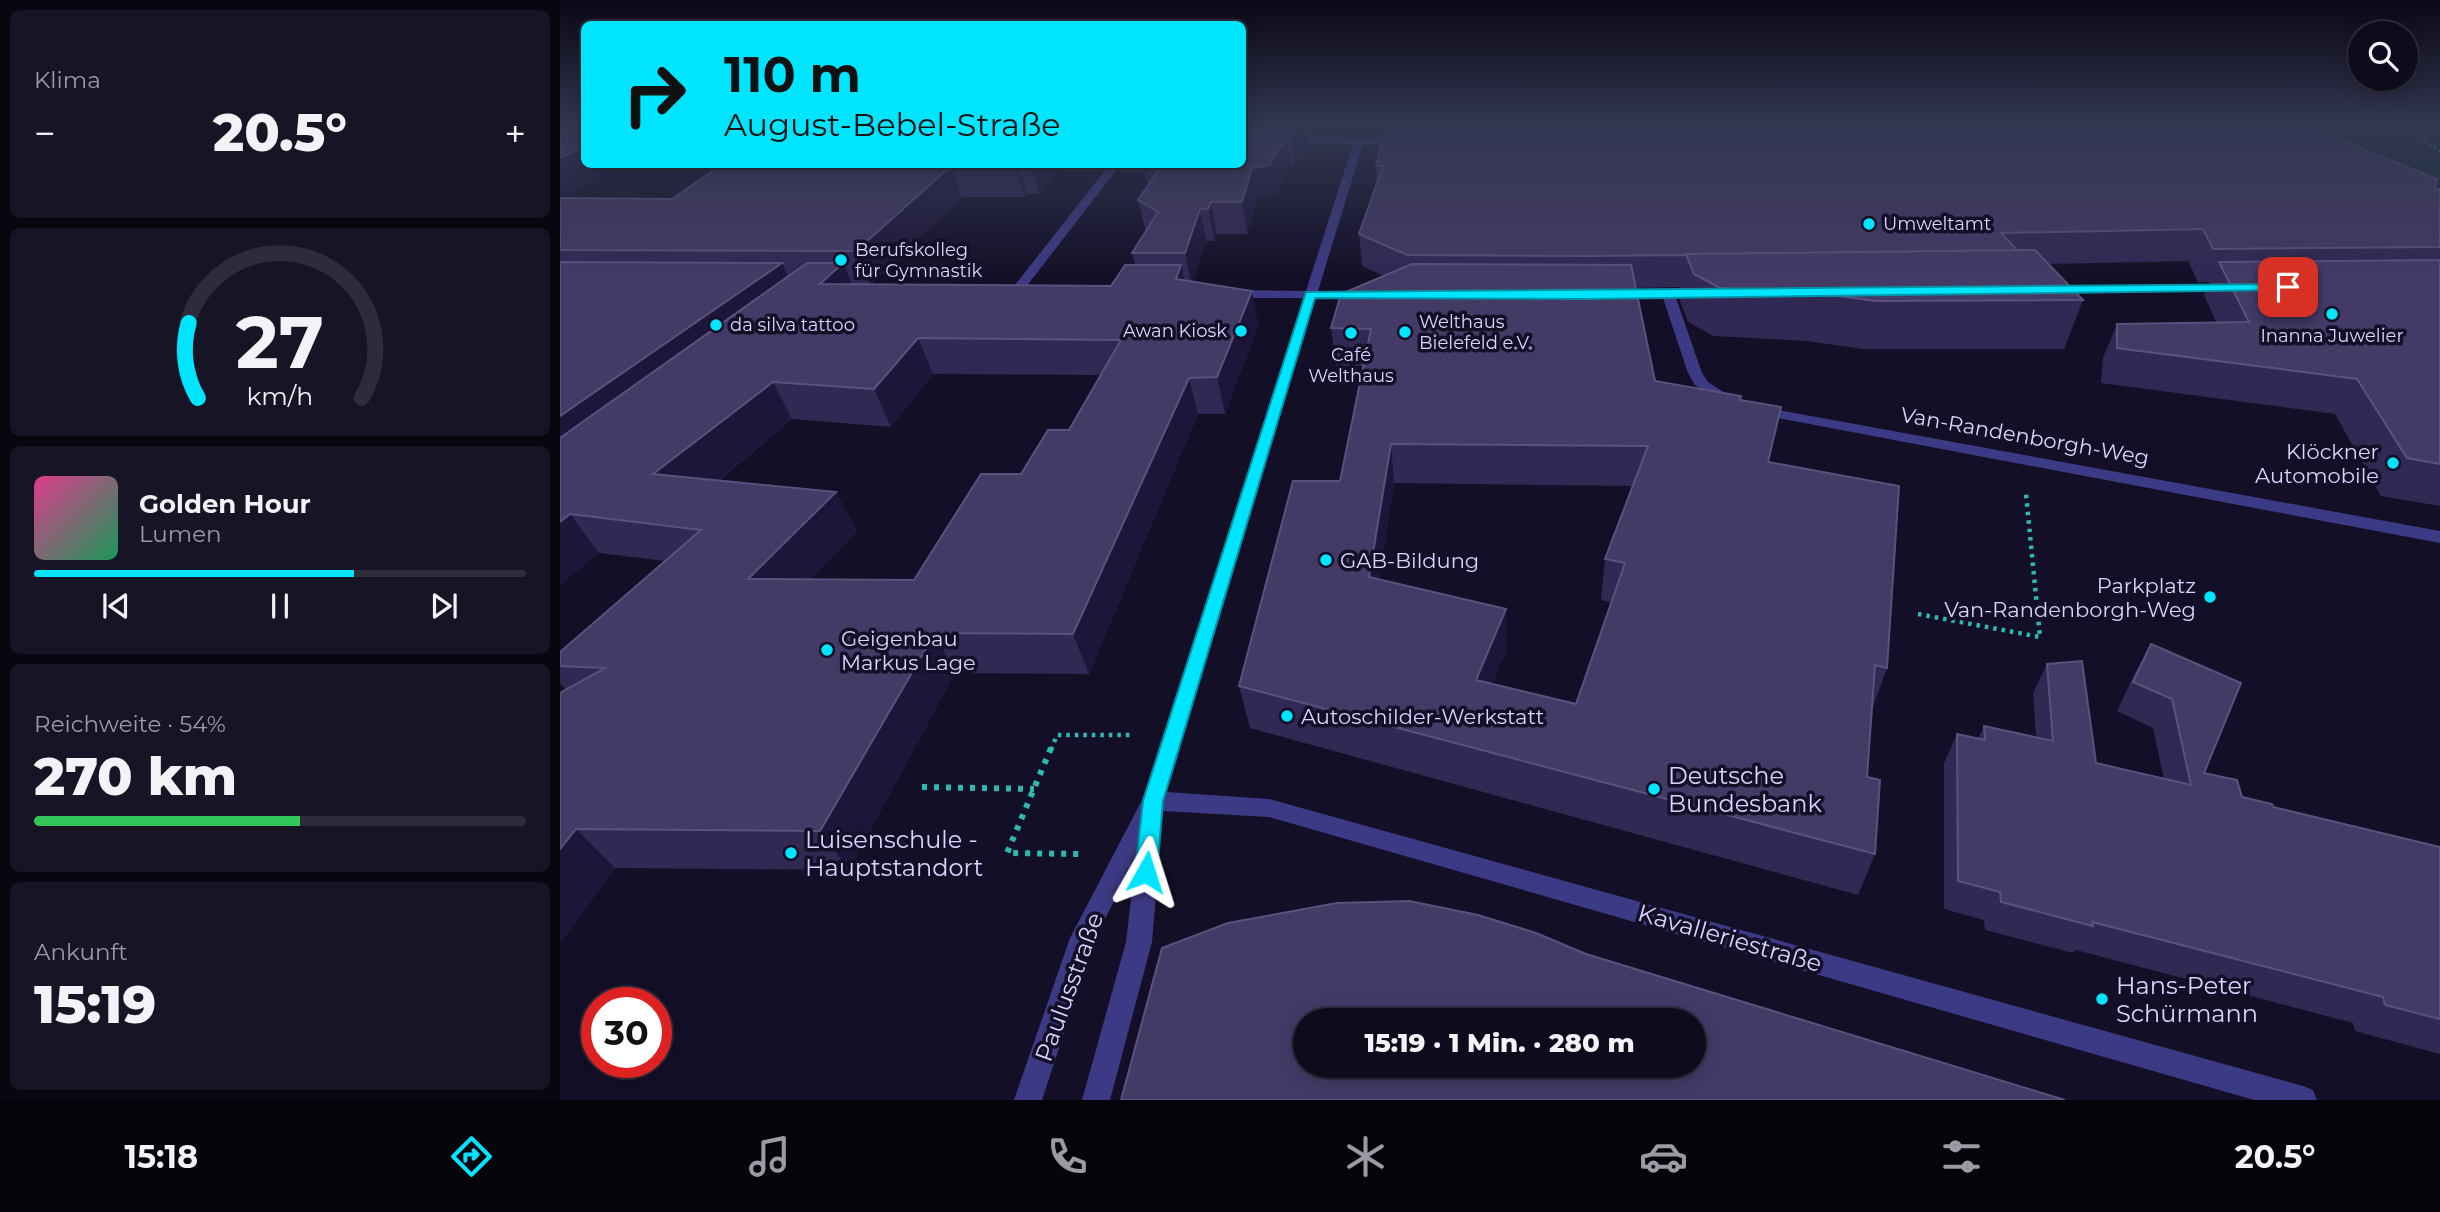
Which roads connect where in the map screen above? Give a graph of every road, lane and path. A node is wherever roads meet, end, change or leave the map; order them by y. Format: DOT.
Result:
graph roads {
  1 [pos="1106,176"];
  2 [pos="1348,176"];
  3 [pos="2247,288"];
  4 [pos="2040,290"];
  5 [pos="1015,293"];
  6 [pos="1218,294"];
  7 [pos="1668,294"];
  8 [pos="1723,294"];
  9 [pos="1310,295"];
  10 [pos="1380,295"];
  11 [pos="1601,295"];
  12 [pos="2036,461"];
  13 [pos="2440,537"];
  14 [pos="1918,614"];
  15 [pos="1174,736"];
  16 [pos="922,787"];
  17 [pos="1034,789"];
  18 [pos="1153,801"];
  19 [pos="1125,855"];
  20 [pos="1028,1100"];
  21 [pos="1096,1100"];
  22 [pos="2300,1100"];
  1 -- 5 [label="street"];
  2 -- 9 [label="street, Paulusstraße"];
  3 -- 4 [label="street"];
  6 -- 9 [label="street"];
  7 -- 8 [label="street"];
  7 -- 11 [label="street"];
  7 -- 12 [label="street, Van-Randenborgh-Weg"];
  9 -- 10 [label="street"];
  9 -- 15 [label="street, Paulusstraße"];
  12 -- 13 [label="street, Van-Randenborgh-Weg"];
  12 -- 14 [label="path"];
  15 -- 17 [label="path"];
  15 -- 18 [label="street, Paulusstraße"];
  16 -- 17 [label="path"];
  17 -- 19 [label="path"];
  18 -- 19 [label="street, Paulusstraße"];
  18 -- 21 [label="street, Paulusstraße"];
  18 -- 22 [label="street, Kavalleriestraße"];
  19 -- 20 [label="street, Paulusstraße"];
}
